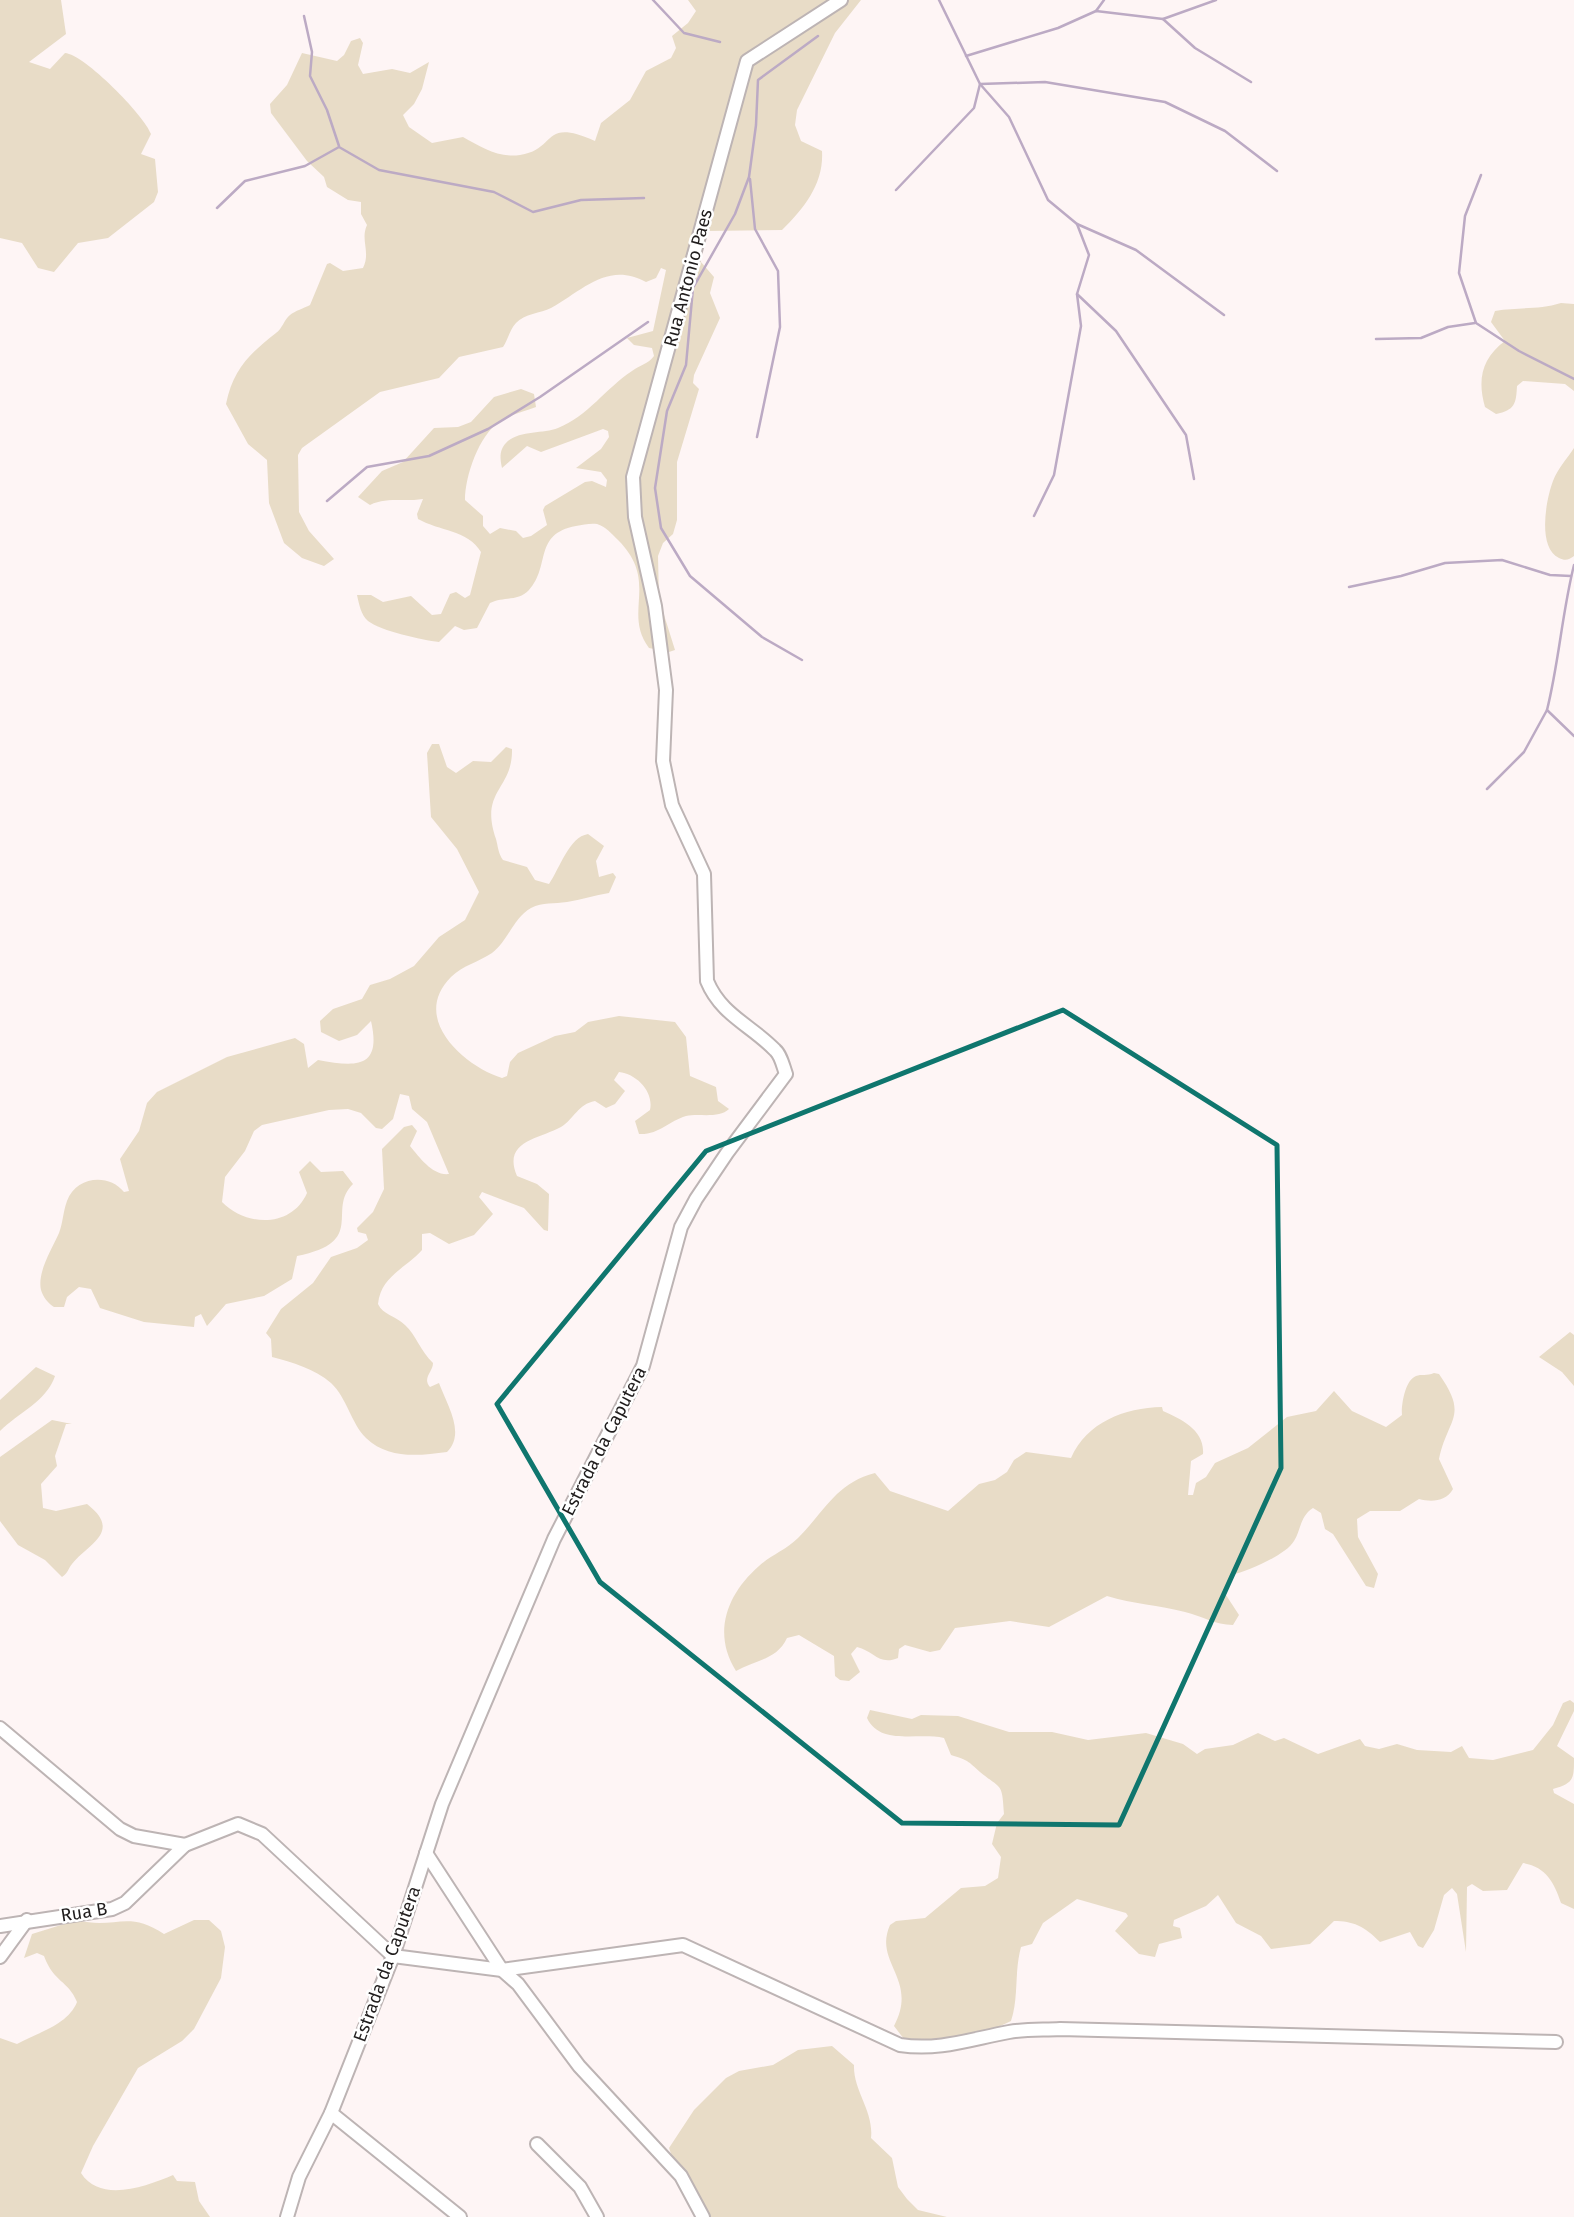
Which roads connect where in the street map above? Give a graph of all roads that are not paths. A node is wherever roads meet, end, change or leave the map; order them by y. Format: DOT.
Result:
graph roads {
  1 [pos="841,0"];
  2 [pos="655,606"];
  3 [pos="0,1728"];
  4 [pos="185,1844"];
  5 [pos="426,1853"];
  6 [pos="27,1920"];
  7 [pos="0,1926"];
  8 [pos="393,1956"];
  9 [pos="0,1957"];
  10 [pos="502,1970"];
  11 [pos="1556,2042"];
  12 [pos="331,2113"];
  13 [pos="537,2144"];
  14 [pos="287,2217"];
  15 [pos="460,2217"];
  16 [pos="597,2217"];
  17 [pos="703,2217"];
  1 -- 2 [label="street, Rua Antonio Paes"];
  2 -- 5 [label="street, Estrada da Caputera"];
  3 -- 4 [label="street"];
  4 -- 6 [label="street, Rua B"];
  4 -- 8 [label="street"];
  5 -- 8 [label="street, Estrada da Caputera"];
  5 -- 10 [label="street"];
  6 -- 7 [label="street, Rua B"];
  6 -- 9 [label="street"];
  8 -- 10 [label="street"];
  8 -- 12 [label="street, Estrada da Caputera"];
  10 -- 11 [label="street"];
  10 -- 17 [label="street"];
  12 -- 14 [label="street, Estrada da Caputera"];
  12 -- 15 [label="street"];
  13 -- 16 [label="street"];
}
